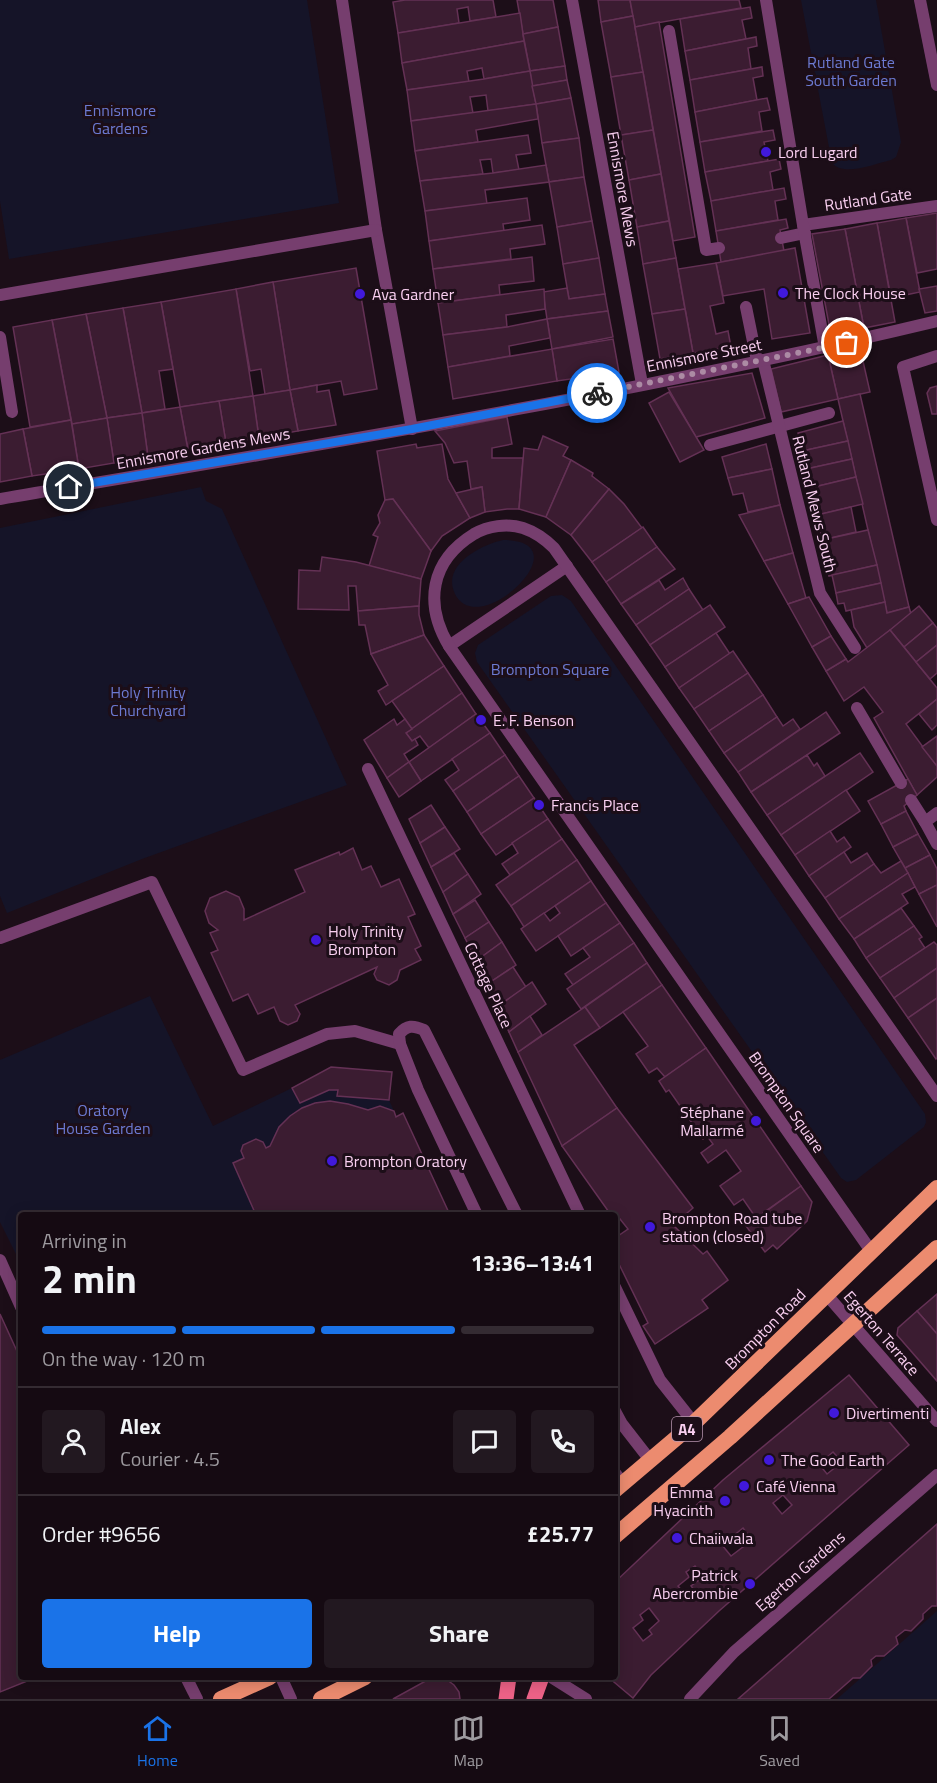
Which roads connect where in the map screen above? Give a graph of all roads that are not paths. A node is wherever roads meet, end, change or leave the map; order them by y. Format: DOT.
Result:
graph roads {
  1 [pos="342,0"];
  2 [pos="572,0"];
  3 [pos="766,0"];
  4 [pos="920,0"];
  5 [pos="669,31"];
  6 [pos="937,85"];
  7 [pos="937,206"];
  8 [pos="804,229"];
  9 [pos="376,230"];
  10 [pos="782,238"];
  11 [pos="718,248"];
  12 [pos="0,295"];
  13 [pos="746,307"];
  14 [pos="937,321"];
  15 [pos="0,337"];
  16 [pos="825,348"];
  17 [pos="937,356"];
  18 [pos="760,361"];
  19 [pos="642,384"];
  20 [pos="12,411"];
  21 [pos="829,413"];
  22 [pos="778,425"];
  23 [pos="412,429"];
  24 [pos="710,445"];
  25 [pos="0,499"];
  26 [pos="937,520"];
  27 [pos="567,566"];
  28 [pos="449,646"];
  29 [pos="855,648"];
  30 [pos="857,708"];
  31 [pos="368,769"];
  32 [pos="901,783"];
  33 [pos="911,800"];
  34 [pos="937,813"];
  35 [pos="926,822"];
  36 [pos="937,844"];
  37 [pos="0,938"];
  38 [pos="400,1044"];
  39 [pos="937,1096"];
  40 [pos="937,1188"];
  41 [pos="476,1212"];
  42 [pos="515,1212"];
  43 [pos="579,1212"];
  44 [pos="937,1248"];
  45 [pos="871,1251"];
  46 [pos="0,1260"];
  47 [pos="618,1293"];
  48 [pos="826,1293"];
  49 [pos="18,1300"];
  50 [pos="853,1326"];
  51 [pos="618,1417"];
  52 [pos="937,1421"];
  53 [pos="694,1424"];
  54 [pos="650,1460"];
  55 [pos="937,1475"];
  56 [pos="618,1482"];
  57 [pos="632,1523"];
  58 [pos="618,1534"];
  59 [pos="618,1539"];
  60 [pos="188,1680"];
  61 [pos="263,1680"];
  62 [pos="282,1680"];
  63 [pos="359,1680"];
  64 [pos="509,1680"];
  65 [pos="541,1680"];
  66 [pos="555,1680"];
  67 [pos="197,1699"];
  68 [pos="221,1699"];
  69 [pos="291,1699"];
  70 [pos="321,1699"];
  71 [pos="506,1699"];
  72 [pos="534,1699"];
  73 [pos="586,1699"];
  74 [pos="690,1699"];
  1 -- 9 [label="street"];
  2 -- 19 [label="street, Ennismore Mews"];
  3 -- 8 [label="street, Rutland Gate"];
  4 -- 6 [label="street"];
  5 -- 11 [label="street"];
  7 -- 8 [label="street, Rutland Gate"];
  8 -- 10 [label="street"];
  8 -- 16 [label="street, Rutland Gate"];
  9 -- 12 [label="street"];
  9 -- 23 [label="street"];
  13 -- 18 [label="street, Rutland Mews South"];
  14 -- 16 [label="street, Ennismore Street"];
  15 -- 20 [label="street"];
  16 -- 18 [label="street, Ennismore Street"];
  17 -- 26 [label="street"];
  18 -- 19 [label="street, Ennismore Street"];
  18 -- 22 [label="street, Rutland Mews South"];
  19 -- 23 [label="street, Ennismore Street"];
  21 -- 22 [label="street"];
  22 -- 24 [label="street"];
  22 -- 29 [label="street, Rutland Mews South"];
  23 -- 25 [label="street, Ennismore Gardens Mews"];
  27 -- 28 [label="street"];
  27 -- 28 [label="street, Brompton Square"];
  27 -- 39 [label="street, Brompton Square"];
  28 -- 45 [label="street, Brompton Square"];
  30 -- 32 [label="street"];
  31 -- 43 [label="street, Cottage Place"];
  33 -- 35 [label="street"];
  34 -- 35 [label="street"];
  35 -- 36 [label="street"];
  37 -- 38 [label="street"];
  38 -- 41 [label="street"];
  38 -- 42 [label="street"];
  40 -- 45 [label="highway, Brompton Road / A4"];
  44 -- 50 [label="highway, A4"];
  45 -- 48 [label="highway, Brompton Road / A4"];
  46 -- 49 [label="street"];
  47 -- 53 [label="street"];
  48 -- 50 [label="street, Egerton Terrace"];
  48 -- 53 [label="highway, Brompton Road / A4"];
  50 -- 52 [label="street, Egerton Terrace"];
  50 -- 57 [label="highway, A4"];
  51 -- 54 [label="street"];
  53 -- 54 [label="highway, Brompton Road / A4"];
  54 -- 56 [label="highway, Brompton Road / A4"];
  55 -- 74 [label="street, Egerton Gardens"];
  57 -- 58 [label="highway, A4"];
  57 -- 59 [label="main road"];
  60 -- 67 [label="street"];
  61 -- 68 [label="highway"];
  62 -- 69 [label="street"];
  63 -- 70 [label="highway"];
  64 -- 71 [label="main road"];
  65 -- 72 [label="main road"];
  66 -- 73 [label="street"];
}
